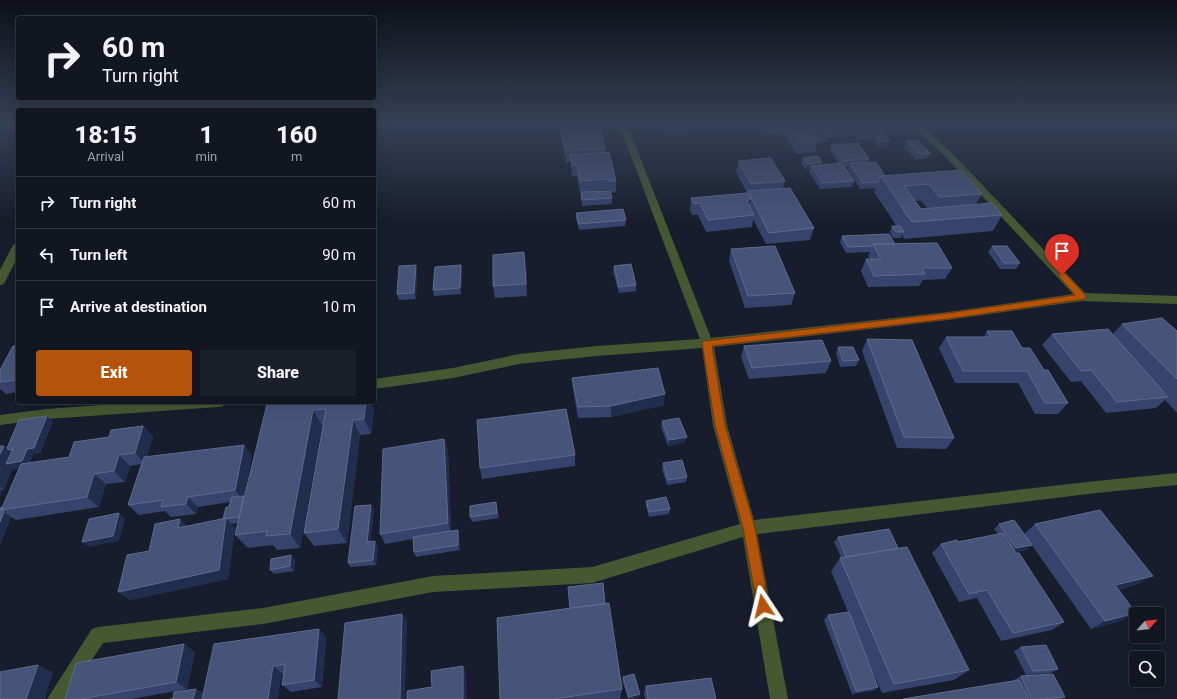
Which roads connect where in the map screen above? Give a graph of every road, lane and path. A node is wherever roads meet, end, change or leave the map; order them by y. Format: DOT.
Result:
graph roads {
  1 [pos="636,157"];
  2 [pos="951,157"];
  3 [pos="16,249"];
  4 [pos="0,281"];
  5 [pos="1082,297"];
  6 [pos="1177,300"];
  7 [pos="707,343"];
  8 [pos="376,384"];
  9 [pos="190,404"];
  10 [pos="0,420"];
  11 [pos="1177,479"];
  12 [pos="749,528"];
  13 [pos="56,699"];
  14 [pos="779,699"];
  1 -- 7 [label="street"];
  2 -- 5 [label="street"];
  3 -- 4 [label="street"];
  5 -- 6 [label="street"];
  5 -- 7 [label="street"];
  7 -- 8 [label="street"];
  7 -- 12 [label="street"];
  9 -- 10 [label="street"];
  11 -- 12 [label="street"];
  12 -- 13 [label="street"];
  12 -- 14 [label="street"];
}
